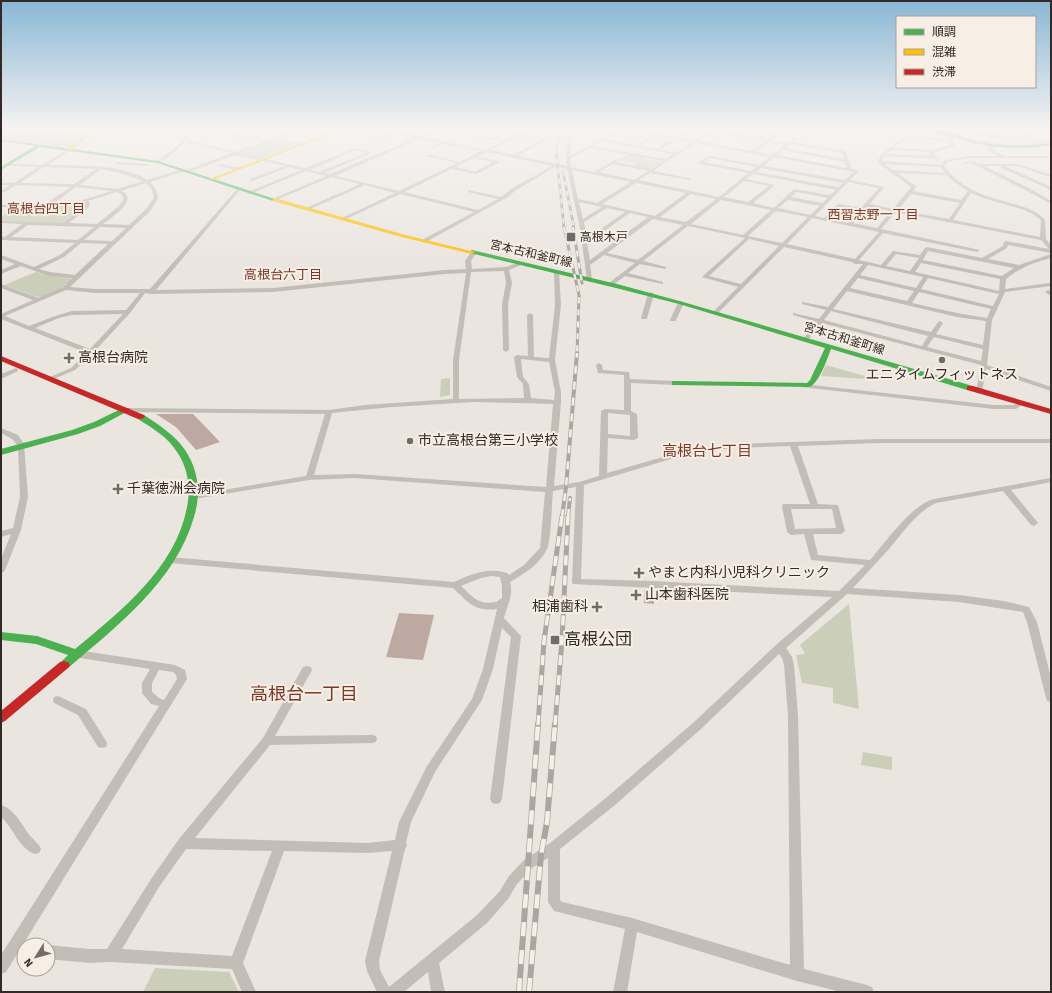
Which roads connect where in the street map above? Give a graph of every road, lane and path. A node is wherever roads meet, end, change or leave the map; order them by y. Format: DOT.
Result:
graph roads {
  1 [pos="27,175"];
  2 [pos="90,175"];
  3 [pos="130,175"];
  4 [pos="171,175"];
  5 [pos="200,175"];
  6 [pos="221,175"];
  7 [pos="264,175"];
  8 [pos="293,175"];
  9 [pos="434,175"];
  10 [pos="539,175"];
  11 [pos="570,175"];
  12 [pos="607,175"];
  13 [pos="633,175"];
  14 [pos="668,175"];
  15 [pos="749,175"];
  16 [pos="765,175"];
  17 [pos="814,175"];
  18 [pos="853,175"];
  19 [pos="897,175"];
  20 [pos="948,175"];
  21 [pos="999,175"];
  22 [pos="1021,175"];
  23 [pos="330,176"];
  24 [pos="641,177"];
  25 [pos="211,179"];
  26 [pos="252,180"];
  27 [pos="688,180"];
  28 [pos="744,180"];
  29 [pos="635,181"];
  30 [pos="847,181"];
  31 [pos="147,182"];
  32 [pos="1,184"];
  33 [pos="14,184"];
  34 [pos="364,184"];
  35 [pos="74,187"];
  36 [pos="238,189"];
  37 [pos="839,189"];
  38 [pos="1051,190"];
  39 [pos="118,191"];
  40 [pos="470,191"];
  41 [pos="970,191"];
  42 [pos="1,192"];
  43 [pos="400,192"];
  44 [pos="690,192"];
  45 [pos="910,192"];
  46 [pos="1033,192"];
  47 [pos="250,193"];
  48 [pos="330,194"];
  49 [pos="337,196"];
  50 [pos="831,197"];
  51 [pos="501,198"];
  52 [pos="720,198"];
  53 [pos="787,198"];
  54 [pos="274,200"];
  55 [pos="576,200"];
  56 [pos="1048,200"];
  57 [pos="84,201"];
  58 [pos="962,202"];
  59 [pos="749,204"];
  60 [pos="1051,204"];
  61 [pos="598,205"];
  62 [pos="823,205"];
  63 [pos="866,205"];
  64 [pos="1,206"];
  65 [pos="45,207"];
  66 [pos="606,207"];
  67 [pos="308,209"];
  68 [pos="775,210"];
  69 [pos="862,210"];
  70 [pos="895,210"];
  71 [pos="478,211"];
  72 [pos="629,212"];
  73 [pos="654,217"];
  74 [pos="811,217"];
  75 [pos="344,219"];
  76 [pos="825,220"];
  77 [pos="950,221"];
  78 [pos="1,222"];
  79 [pos="581,222"];
  80 [pos="27,223"];
  81 [pos="686,224"];
  82 [pos="64,225"];
  83 [pos="849,225"];
  84 [pos="100,226"];
  85 [pos="130,227"];
  86 [pos="880,231"];
  87 [pos="4,238"];
  88 [pos="746,238"];
  89 [pos="1043,239"];
  90 [pos="81,241"];
  91 [pos="424,241"];
  92 [pos="1,243"];
  93 [pos="114,243"];
  94 [pos="584,243"];
  95 [pos="782,246"];
  96 [pos="1051,248"];
  97 [pos="977,250"];
  98 [pos="1051,251"];
  99 [pos="473,253"];
  100 [pos="602,253"];
  101 [pos="1051,256"];
  102 [pos="1,257"];
  103 [pos="920,259"];
  104 [pos="983,260"];
  105 [pos="639,262"];
  106 [pos="855,262"];
  107 [pos="20,264"];
  108 [pos="519,264"];
  109 [pos="588,264"];
  110 [pos="866,264"];
  111 [pos="1020,267"];
  112 [pos="664,268"];
  113 [pos="882,268"];
  114 [pos="34,269"];
  115 [pos="506,269"];
  116 [pos="469,270"];
  117 [pos="1,272"];
  118 [pos="557,272"];
  119 [pos="624,274"];
  120 [pos="912,274"];
  121 [pos="856,276"];
  122 [pos="77,277"];
  123 [pos="926,277"];
  124 [pos="1003,278"];
  125 [pos="589,279"];
  126 [pos="662,283"];
  127 [pos="610,284"];
  128 [pos="1050,285"];
  129 [pos="1,286"];
  130 [pos="742,286"];
  131 [pos="65,288"];
  132 [pos="846,289"];
  133 [pos="918,290"];
  134 [pos="146,292"];
  135 [pos="1002,292"];
  136 [pos="651,294"];
  137 [pos="38,300"];
  138 [pos="682,302"];
  139 [pos="804,303"];
  140 [pos="908,304"];
  141 [pos="994,308"];
  142 [pos="830,309"];
  143 [pos="128,312"];
  144 [pos="716,312"];
  145 [pos="795,314"];
  146 [pos="530,316"];
  147 [pos="1,317"];
  148 [pos="644,318"];
  149 [pos="673,320"];
  150 [pos="989,320"];
  151 [pos="821,321"];
  152 [pos="940,322"];
  153 [pos="29,328"];
  154 [pos="932,335"];
  155 [pos="806,338"];
  156 [pos="829,347"];
  157 [pos="924,348"];
  158 [pos="986,348"];
  159 [pos="506,350"];
  160 [pos="91,352"];
  161 [pos="1,358"];
  162 [pos="531,358"];
  163 [pos="552,360"];
  164 [pos="599,365"];
  165 [pos="984,365"];
  166 [pos="16,370"];
  167 [pos="1,377"];
  168 [pos="52,378"];
  169 [pos="628,381"];
  170 [pos="675,383"];
  171 [pos="803,386"];
  172 [pos="1051,389"];
  173 [pos="979,392"];
  174 [pos="456,399"];
  175 [pos="528,399"];
  176 [pos="558,402"];
  177 [pos="1020,404"];
  178 [pos="126,410"];
  179 [pos="329,412"];
  180 [pos="628,412"];
  181 [pos="1051,412"];
  182 [pos="1,430"];
  183 [pos="605,436"];
  184 [pos="1051,441"];
  185 [pos="793,443"];
  186 [pos="20,445"];
  187 [pos="1,452"];
  188 [pos="603,477"];
  189 [pos="309,478"];
  190 [pos="1051,480"];
  191 [pos="580,484"];
  192 [pos="1006,489"];
  193 [pos="549,490"];
  194 [pos="194,497"];
  195 [pos="814,506"];
  196 [pos="1034,523"];
  197 [pos="17,530"];
  198 [pos="808,532"];
  199 [pos="1,534"];
  200 [pos="170,560"];
  201 [pos="872,563"];
  202 [pos="1,570"];
  203 [pos="506,577"];
  204 [pos="465,581"];
  205 [pos="454,585"];
  206 [pos="843,592"];
  207 [pos="465,594"];
  208 [pos="503,603"];
  209 [pos="500,620"];
  210 [pos="1,636"];
  211 [pos="780,647"];
  212 [pos="77,654"];
  213 [pos="307,670"];
  214 [pos="154,671"];
  215 [pos="1051,698"];
  216 [pos="58,700"];
  217 [pos="161,703"];
  218 [pos="1,718"];
  219 [pos="372,739"];
  220 [pos="267,741"];
  221 [pos="102,744"];
  222 [pos="496,799"];
  223 [pos="1,810"];
  224 [pos="183,843"];
  225 [pos="401,845"];
  226 [pos="280,846"];
  227 [pos="554,847"];
  228 [pos="35,849"];
  229 [pos="632,924"];
  230 [pos="56,953"];
  231 [pos="111,955"];
  232 [pos="432,961"];
  233 [pos="236,963"];
  234 [pos="1,967"];
  235 [pos="797,974"];
  236 [pos="249,992"];
  237 [pos="384,992"];
  238 [pos="393,992"];
  239 [pos="438,992"];
  240 [pos="620,992"];
  241 [pos="867,992"];
  1 -- 33 [label="street"];
  2 -- 35 [label="street"];
  3 -- 31 [label="street"];
  4 -- 31 [label="street"];
  5 -- 25 [label="street, 宮本古和釜町線"];
  6 -- 25 [label="street"];
  7 -- 26 [label="street"];
  8 -- 47 [label="street"];
  9 -- 43 [label="street"];
  10 -- 51 [label="street"];
  11 -- 55 [label="street"];
  12 -- 29 [label="street"];
  13 -- 24 [label="street"];
  14 -- 27 [label="street"];
  15 -- 28 [label="street"];
  16 -- 37 [label="street"];
  17 -- 30 [label="street"];
  18 -- 30 [label="street"];
  19 -- 45 [label="street"];
  20 -- 41 [label="street"];
  21 -- 46 [label="street"];
  22 -- 38 [label="street"];
  23 -- 34 [label="street"];
  23 -- 54 [label="street"];
  24 -- 29 [label="street"];
  25 -- 36 [label="street, 宮本古和釜町線"];
  28 -- 52 [label="street"];
  28 -- 59 [label="street"];
  29 -- 44 [label="street"];
  29 -- 61 [label="street"];
  30 -- 37 [label="street"];
  30 -- 63 [label="street"];
  31 -- 39 [label="street"];
  31 -- 85 [label="street"];
  32 -- 33 [label="street"];
  33 -- 35 [label="street"];
  33 -- 42 [label="street"];
  34 -- 43 [label="street"];
  34 -- 49 [label="street"];
  35 -- 39 [label="street"];
  35 -- 65 [label="street"];
  36 -- 47 [label="street, 宮本古和釜町線"];
  36 -- 134 [label="street"];
  37 -- 50 [label="street"];
  38 -- 46 [label="street"];
  39 -- 57 [label="street"];
  39 -- 84 [label="street"];
  40 -- 51 [label="street"];
  41 -- 58 [label="street"];
  41 -- 89 [label="street"];
  43 -- 71 [label="street"];
  43 -- 75 [label="street"];
  44 -- 52 [label="street"];
  44 -- 73 [label="street"];
  45 -- 58 [label="street"];
  45 -- 70 [label="street"];
  46 -- 56 [label="street"];
  47 -- 54 [label="street, 宮本古和釜町線"];
  48 -- 49 [label="street"];
  49 -- 67 [label="street"];
  50 -- 53 [label="street"];
  50 -- 62 [label="street"];
  51 -- 71 [label="street"];
  52 -- 59 [label="street"];
  52 -- 81 [label="street"];
  53 -- 62 [label="street"];
  53 -- 68 [label="street"];
  54 -- 67 [label="street, 宮本古和釜町線"];
  55 -- 61 [label="street"];
  55 -- 79 [label="street"];
  56 -- 60 [label="street"];
  57 -- 65 [label="street"];
  57 -- 82 [label="street"];
  58 -- 77 [label="street"];
  59 -- 68 [label="street"];
  61 -- 66 [label="street"];
  62 -- 74 [label="street"];
  63 -- 69 [label="street"];
  63 -- 70 [label="street"];
  64 -- 65 [label="street"];
  66 -- 72 [label="street"];
  66 -- 79 [label="street"];
  67 -- 75 [label="street, 宮本古和釜町線"];
  68 -- 74 [label="street"];
  68 -- 88 [label="street"];
  69 -- 76 [label="street"];
  69 -- 83 [label="street"];
  70 -- 77 [label="street"];
  70 -- 86 [label="street"];
  71 -- 91 [label="street"];
  72 -- 73 [label="street"];
  72 -- 94 [label="street"];
  73 -- 81 [label="street"];
  73 -- 100 [label="street"];
  74 -- 76 [label="street"];
  74 -- 95 [label="street"];
  75 -- 91 [label="street, 宮本古和釜町線"];
  76 -- 83 [label="street"];
  77 -- 89 [label="street"];
  78 -- 80 [label="street"];
  79 -- 94 [label="street"];
  80 -- 82 [label="street"];
  80 -- 87 [label="street"];
  81 -- 88 [label="street"];
  81 -- 105 [label="street"];
  82 -- 84 [label="street"];
  83 -- 86 [label="street"];
  84 -- 85 [label="street"];
  84 -- 90 [label="street"];
  85 -- 93 [label="street"];
  86 -- 97 [label="street"];
  86 -- 106 [label="street"];
  87 -- 90 [label="street"];
  87 -- 92 [label="street"];
  88 -- 95 [label="street"];
  88 -- 130 [label="street"];
  89 -- 96 [label="street"];
  90 -- 93 [label="street"];
  90 -- 114 [label="street"];
  91 -- 99 [label="street, 宮本古和釜町線"];
  93 -- 122 [label="street"];
  94 -- 109 [label="street"];
  95 -- 106 [label="street"];
  95 -- 130 [label="street"];
  98 -- 104 [label="street"];
  99 -- 108 [label="street, 宮本古和釜町線"];
  99 -- 116 [label="street"];
  100 -- 105 [label="street"];
  100 -- 109 [label="street"];
  101 -- 111 [label="street"];
  102 -- 107 [label="street"];
  103 -- 104 [label="street"];
  103 -- 113 [label="street"];
  103 -- 120 [label="street"];
  103 -- 124 [label="street"];
  104 -- 111 [label="street"];
  105 -- 112 [label="street"];
  105 -- 119 [label="street"];
  106 -- 110 [label="street"];
  107 -- 114 [label="street"];
  107 -- 117 [label="street"];
  108 -- 115 [label="street"];
  108 -- 118 [label="street, 宮本古和釜町線"];
  109 -- 125 [label="street"];
  110 -- 113 [label="street"];
  110 -- 121 [label="street"];
  111 -- 124 [label="street"];
  113 -- 120 [label="street"];
  114 -- 122 [label="street"];
  115 -- 116 [label="street"];
  115 -- 159 [label="street"];
  116 -- 134 [label="street"];
  116 -- 174 [label="street"];
  118 -- 125 [label="street, 宮本古和釜町線"];
  118 -- 163 [label="street"];
  119 -- 126 [label="street"];
  119 -- 127 [label="street"];
  120 -- 123 [label="street"];
  121 -- 132 [label="street"];
  121 -- 133 [label="street"];
  122 -- 131 [label="street"];
  123 -- 133 [label="street"];
  123 -- 135 [label="street"];
  124 -- 135 [label="street"];
  125 -- 127 [label="street, 宮本古和釜町線"];
  127 -- 136 [label="street, 宮本古和釜町線"];
  128 -- 135 [label="street"];
  129 -- 137 [label="street"];
  130 -- 144 [label="street"];
  131 -- 134 [label="street"];
  131 -- 137 [label="street"];
  132 -- 140 [label="street"];
  132 -- 142 [label="street"];
  133 -- 140 [label="street"];
  133 -- 141 [label="street"];
  134 -- 143 [label="street"];
  135 -- 141 [label="street"];
  136 -- 138 [label="street, 宮本古和釜町線"];
  136 -- 148 [label="street"];
  137 -- 147 [label="street"];
  138 -- 144 [label="street, 宮本古和釜町線"];
  138 -- 149 [label="street"];
  139 -- 142 [label="street"];
  140 -- 150 [label="street"];
  141 -- 150 [label="street"];
  142 -- 151 [label="street"];
  142 -- 154 [label="street"];
  143 -- 153 [label="street"];
  143 -- 160 [label="street"];
  144 -- 155 [label="street, 宮本古和釜町線"];
  145 -- 151 [label="street"];
  146 -- 162 [label="street"];
  147 -- 153 [label="street"];
  150 -- 158 [label="street"];
  151 -- 155 [label="street"];
  151 -- 157 [label="street"];
  152 -- 154 [label="street"];
  153 -- 160 [label="street"];
  154 -- 157 [label="street"];
  154 -- 158 [label="street"];
  155 -- 156 [label="street, 宮本古和釜町線"];
  156 -- 171 [label="street"];
  156 -- 173 [label="street, 宮本古和釜町線"];
  157 -- 165 [label="street"];
  158 -- 165 [label="street"];
  160 -- 168 [label="street"];
  161 -- 168 [label="street"];
  162 -- 163 [label="street"];
  162 -- 175 [label="street"];
  163 -- 176 [label="street"];
  164 -- 169 [label="street"];
  165 -- 172 [label="street"];
  165 -- 173 [label="street"];
  166 -- 167 [label="street"];
  168 -- 178 [label="street"];
  169 -- 170 [label="street"];
  169 -- 180 [label="street"];
  170 -- 171 [label="street"];
  171 -- 177 [label="street"];
  173 -- 177 [label="street, 宮本古和釜町線"];
  174 -- 175 [label="street"];
  174 -- 179 [label="street"];
  175 -- 176 [label="street"];
  176 -- 193 [label="street"];
  177 -- 181 [label="street, 宮本古和釜町線"];
  178 -- 179 [label="street"];
  178 -- 186 [label="street"];
  178 -- 194 [label="street"];
  179 -- 189 [label="street"];
  180 -- 183 [label="street"];
  180 -- 183 [label="street"];
  182 -- 186 [label="street"];
  183 -- 188 [label="street"];
  184 -- 185 [label="street"];
  185 -- 188 [label="street"];
  185 -- 195 [label="street"];
  186 -- 187 [label="street"];
  186 -- 197 [label="street"];
  188 -- 191 [label="street"];
  189 -- 193 [label="street"];
  189 -- 194 [label="street"];
  190 -- 192 [label="street"];
  191 -- 193 [label="street"];
  191 -- 206 [label="street"];
  192 -- 196 [label="street"];
  192 -- 201 [label="street"];
  193 -- 203 [label="street"];
  194 -- 200 [label="street"];
  195 -- 198 [label="street"];
  195 -- 198 [label="street"];
  197 -- 199 [label="street"];
  197 -- 202 [label="street"];
  198 -- 201 [label="street"];
  200 -- 205 [label="street"];
  200 -- 212 [label="street"];
  201 -- 206 [label="street"];
  203 -- 204 [label="street"];
  203 -- 208 [label="street"];
  204 -- 205 [label="street"];
  204 -- 207 [label="street"];
  205 -- 207 [label="street"];
  206 -- 211 [label="street"];
  206 -- 215 [label="street"];
  207 -- 208 [label="street"];
  208 -- 209 [label="street"];
  209 -- 222 [label="street"];
  209 -- 225 [label="street"];
  210 -- 212 [label="street"];
  211 -- 227 [label="street"];
  211 -- 235 [label="street"];
  212 -- 218 [label="street"];
  212 -- 234 [label="street"];
  213 -- 220 [label="street"];
  214 -- 217 [label="street"];
  216 -- 221 [label="street"];
  219 -- 220 [label="street"];
  220 -- 224 [label="street"];
  223 -- 228 [label="street"];
  224 -- 226 [label="street"];
  224 -- 231 [label="street"];
  225 -- 226 [label="street"];
  225 -- 237 [label="street"];
  226 -- 233 [label="street"];
  227 -- 229 [label="street"];
  227 -- 232 [label="street"];
  229 -- 235 [label="street"];
  229 -- 240 [label="street"];
  230 -- 231 [label="street"];
  231 -- 233 [label="street"];
  232 -- 238 [label="street"];
  232 -- 239 [label="street"];
  233 -- 236 [label="street"];
  235 -- 241 [label="street"];
}
